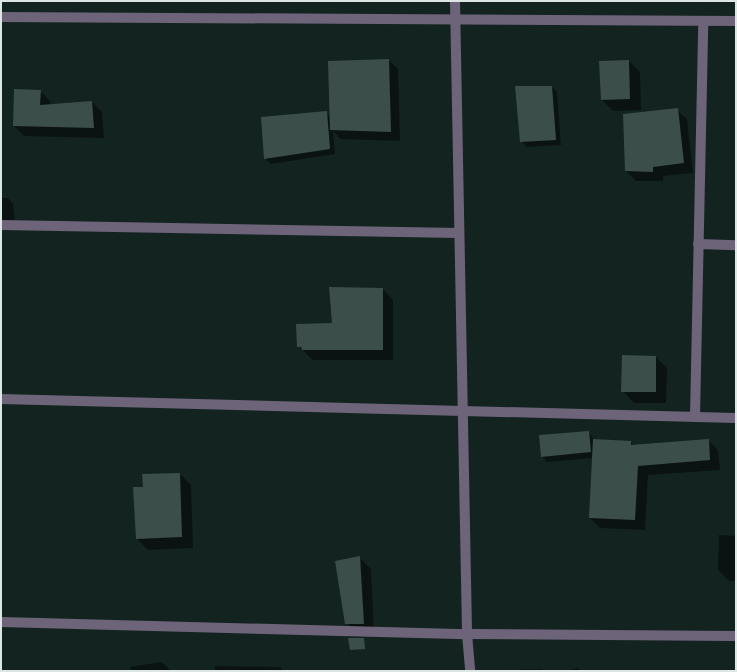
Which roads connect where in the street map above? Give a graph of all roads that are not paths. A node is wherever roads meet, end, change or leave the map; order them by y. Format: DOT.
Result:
graph roads {
  1 [pos="455,1"];
  2 [pos="1,17"];
  3 [pos="455,20"];
  4 [pos="703,21"];
  5 [pos="736,21"];
  6 [pos="1,224"];
  7 [pos="459,232"];
  8 [pos="698,244"];
  9 [pos="736,245"];
  10 [pos="1,399"];
  11 [pos="462,411"];
  12 [pos="695,416"];
  13 [pos="736,418"];
  14 [pos="1,622"];
  15 [pos="467,634"];
  16 [pos="736,636"];
  17 [pos="470,671"];
  1 -- 3 [label="street"];
  2 -- 3 [label="street"];
  3 -- 4 [label="street"];
  3 -- 7 [label="street"];
  4 -- 5 [label="street"];
  4 -- 8 [label="street"];
  6 -- 7 [label="street"];
  7 -- 11 [label="street"];
  8 -- 9 [label="street"];
  8 -- 12 [label="street"];
  10 -- 11 [label="street"];
  11 -- 12 [label="street"];
  11 -- 15 [label="street"];
  12 -- 13 [label="street"];
  14 -- 15 [label="street"];
  15 -- 16 [label="street"];
  15 -- 17 [label="street"];
}
